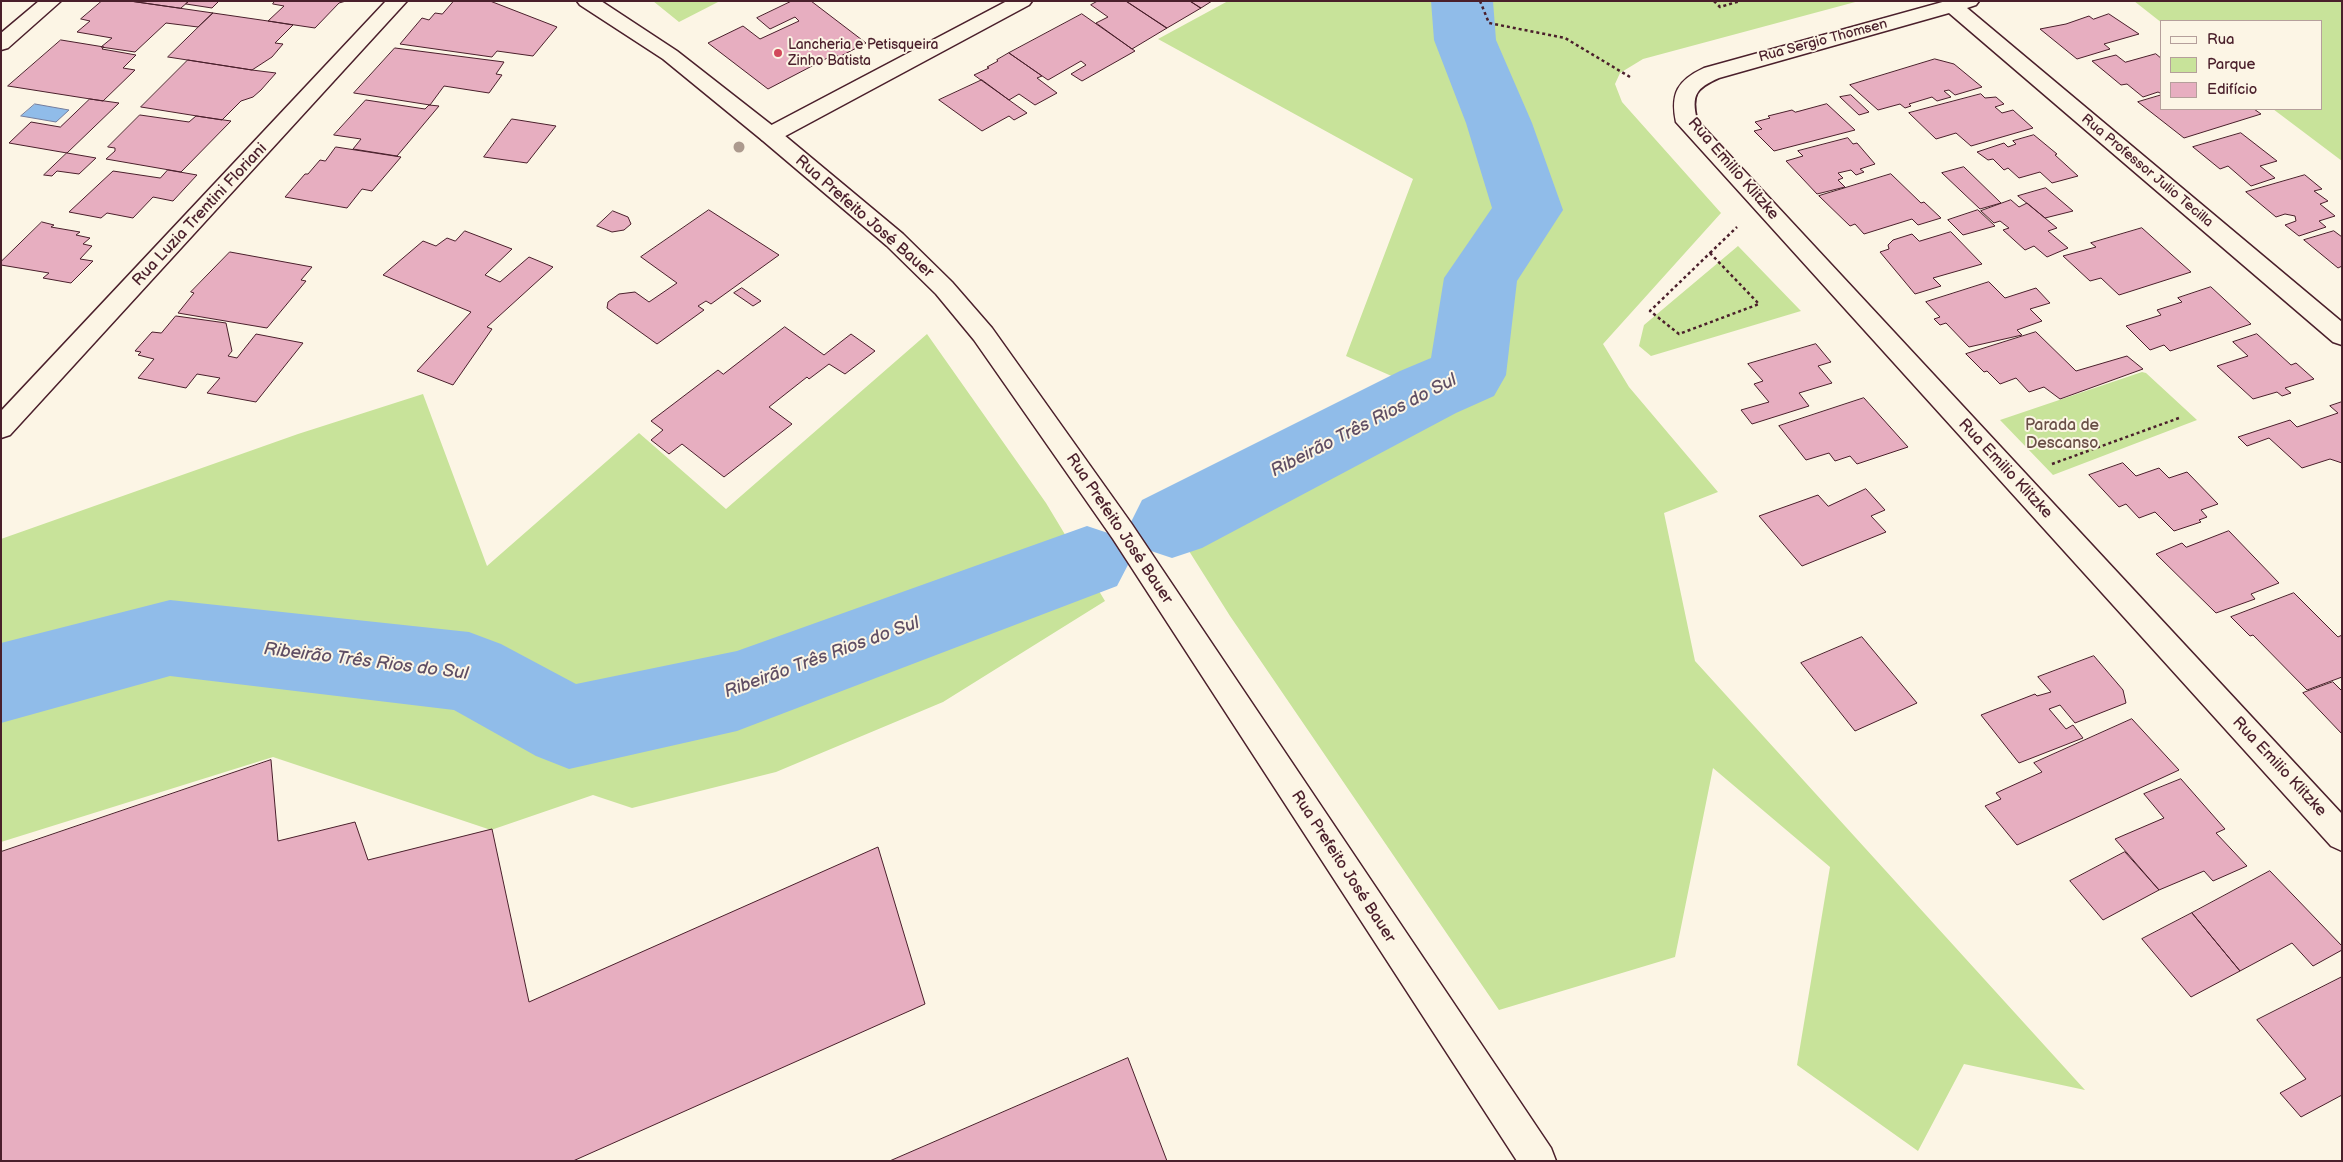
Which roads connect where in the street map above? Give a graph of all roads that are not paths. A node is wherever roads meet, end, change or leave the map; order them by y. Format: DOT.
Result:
graph roads {
  1 [pos="51,1"];
  2 [pos="397,1"];
  3 [pos="587,1"];
  4 [pos="1022,1"];
  5 [pos="1961,4"];
  6 [pos="1,44"];
  7 [pos="1684,94"];
  8 [pos="770,135"];
  9 [pos="2342,336"];
  10 [pos="1,428"];
  11 [pos="2342,836"];
  12 [pos="1538,1161"];
  1 -- 6 [label="street"];
  2 -- 10 [label="street, Rua Luzia Trentini Floriani"];
  3 -- 8 [label="street, Rua Prefeito José Bauer"];
  4 -- 8 [label="street"];
  5 -- 7 [label="street, Rua Sergio Thomsen"];
  5 -- 9 [label="street, Rua Professor Julio Tecilla"];
  7 -- 11 [label="street, Rua Emilio Klitzke"];
  8 -- 12 [label="street, Rua Prefeito José Bauer"];
}
